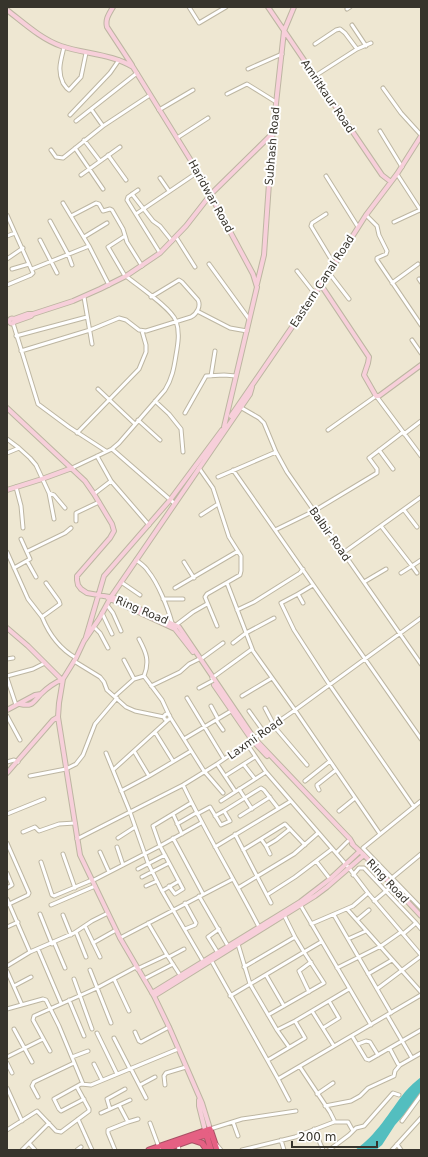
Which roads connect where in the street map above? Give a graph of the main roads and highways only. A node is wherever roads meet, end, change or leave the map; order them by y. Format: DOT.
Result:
graph roads {
  1 [pos="113,7"];
  2 [pos="268,7"];
  3 [pos="294,7"];
  4 [pos="7,10"];
  5 [pos="284,32"];
  6 [pos="133,67"];
  7 [pos="273,133"];
  8 [pos="421,136"];
  9 [pos="391,182"];
  10 [pos="211,194"];
  11 [pos="321,285"];
  12 [pos="257,287"];
  13 [pos="11,322"];
  14 [pos="421,365"];
  15 [pos="252,387"];
  16 [pos="7,408"];
  17 [pos="225,427"];
  18 [pos="72,468"];
  19 [pos="7,490"];
  20 [pos="172,501"];
  21 [pos="97,596"];
  22 [pos="109,598"];
  23 [pos="7,628"];
  24 [pos="84,641"];
  25 [pos="200,659"];
  26 [pos="62,679"];
  27 [pos="212,679"];
  28 [pos="7,710"];
  29 [pos="58,717"];
  30 [pos="253,739"];
  31 [pos="7,773"];
  32 [pos="354,846"];
  33 [pos="362,851"];
  34 [pos="347,867"];
  35 [pos="421,916"];
  36 [pos="260,928"];
  37 [pos="218,954"];
  38 [pos="153,994"];
  39 [pos="208,1132"];
  40 [pos="192,1140"];
  41 [pos="160,1149"];
  42 [pos="149,1150"];
  43 [pos="207,1150"];
  44 [pos="212,1150"];
  45 [pos="216,1150"];
  1 -- 6 [label="main road"];
  2 -- 5 [label="main road, Amritkaur Road"];
  3 -- 5 [label="main road, Subhash Road"];
  4 -- 6 [label="main road, Haridwar Road"];
  5 -- 7 [label="main road, Subhash Road"];
  5 -- 9 [label="main road, Amritkaur Road"];
  6 -- 10 [label="main road, Haridwar Road"];
  7 -- 10 [label="main road"];
  7 -- 12 [label="main road, Subhash Road"];
  8 -- 9 [label="main road, Eastern Canal Road"];
  9 -- 11 [label="main road, Eastern Canal Road"];
  10 -- 12 [label="main road, Haridwar Road"];
  10 -- 13 [label="main road"];
  11 -- 14 [label="main road"];
  11 -- 15 [label="main road, Eastern Canal Road"];
  12 -- 17 [label="main road"];
  15 -- 17 [label="main road, Eastern Canal Road"];
  15 -- 17 [label="main road"];
  16 -- 18 [label="main road"];
  17 -- 20 [label="main road"];
  18 -- 19 [label="main road"];
  18 -- 21 [label="main road"];
  20 -- 21 [label="main road"];
  20 -- 22 [label="main road"];
  21 -- 22 [label="main road"];
  21 -- 24 [label="main road"];
  22 -- 24 [label="main road"];
  22 -- 25 [label="main road, Ring Road"];
  22 -- 25 [label="main road, Ring Road"];
  23 -- 26 [label="main road"];
  24 -- 26 [label="main road"];
  25 -- 27 [label="main road, Ring Road"];
  26 -- 28 [label="main road"];
  26 -- 29 [label="main road"];
  27 -- 30 [label="main road, Ring Road"];
  27 -- 30 [label="main road, Ring Road"];
  29 -- 31 [label="main road"];
  29 -- 38 [label="main road"];
  30 -- 32 [label="main road, Ring Road"];
  30 -- 32 [label="main road, Ring Road"];
  32 -- 33 [label="main road, Ring Road"];
  33 -- 34 [label="main road"];
  33 -- 35 [label="main road, Ring Road"];
  34 -- 36 [label="main road"];
  34 -- 36 [label="main road"];
  36 -- 37 [label="main road"];
  36 -- 37 [label="main road"];
  37 -- 38 [label="main road"];
  37 -- 38 [label="main road"];
  38 -- 39 [label="main road"];
  39 -- 40 [label="highway"];
  39 -- 41 [label="highway"];
  39 -- 44 [label="highway"];
  39 -- 45 [label="highway"];
  40 -- 41 [label="highway"];
  40 -- 43 [label="highway"];
  41 -- 42 [label="highway"];
}
